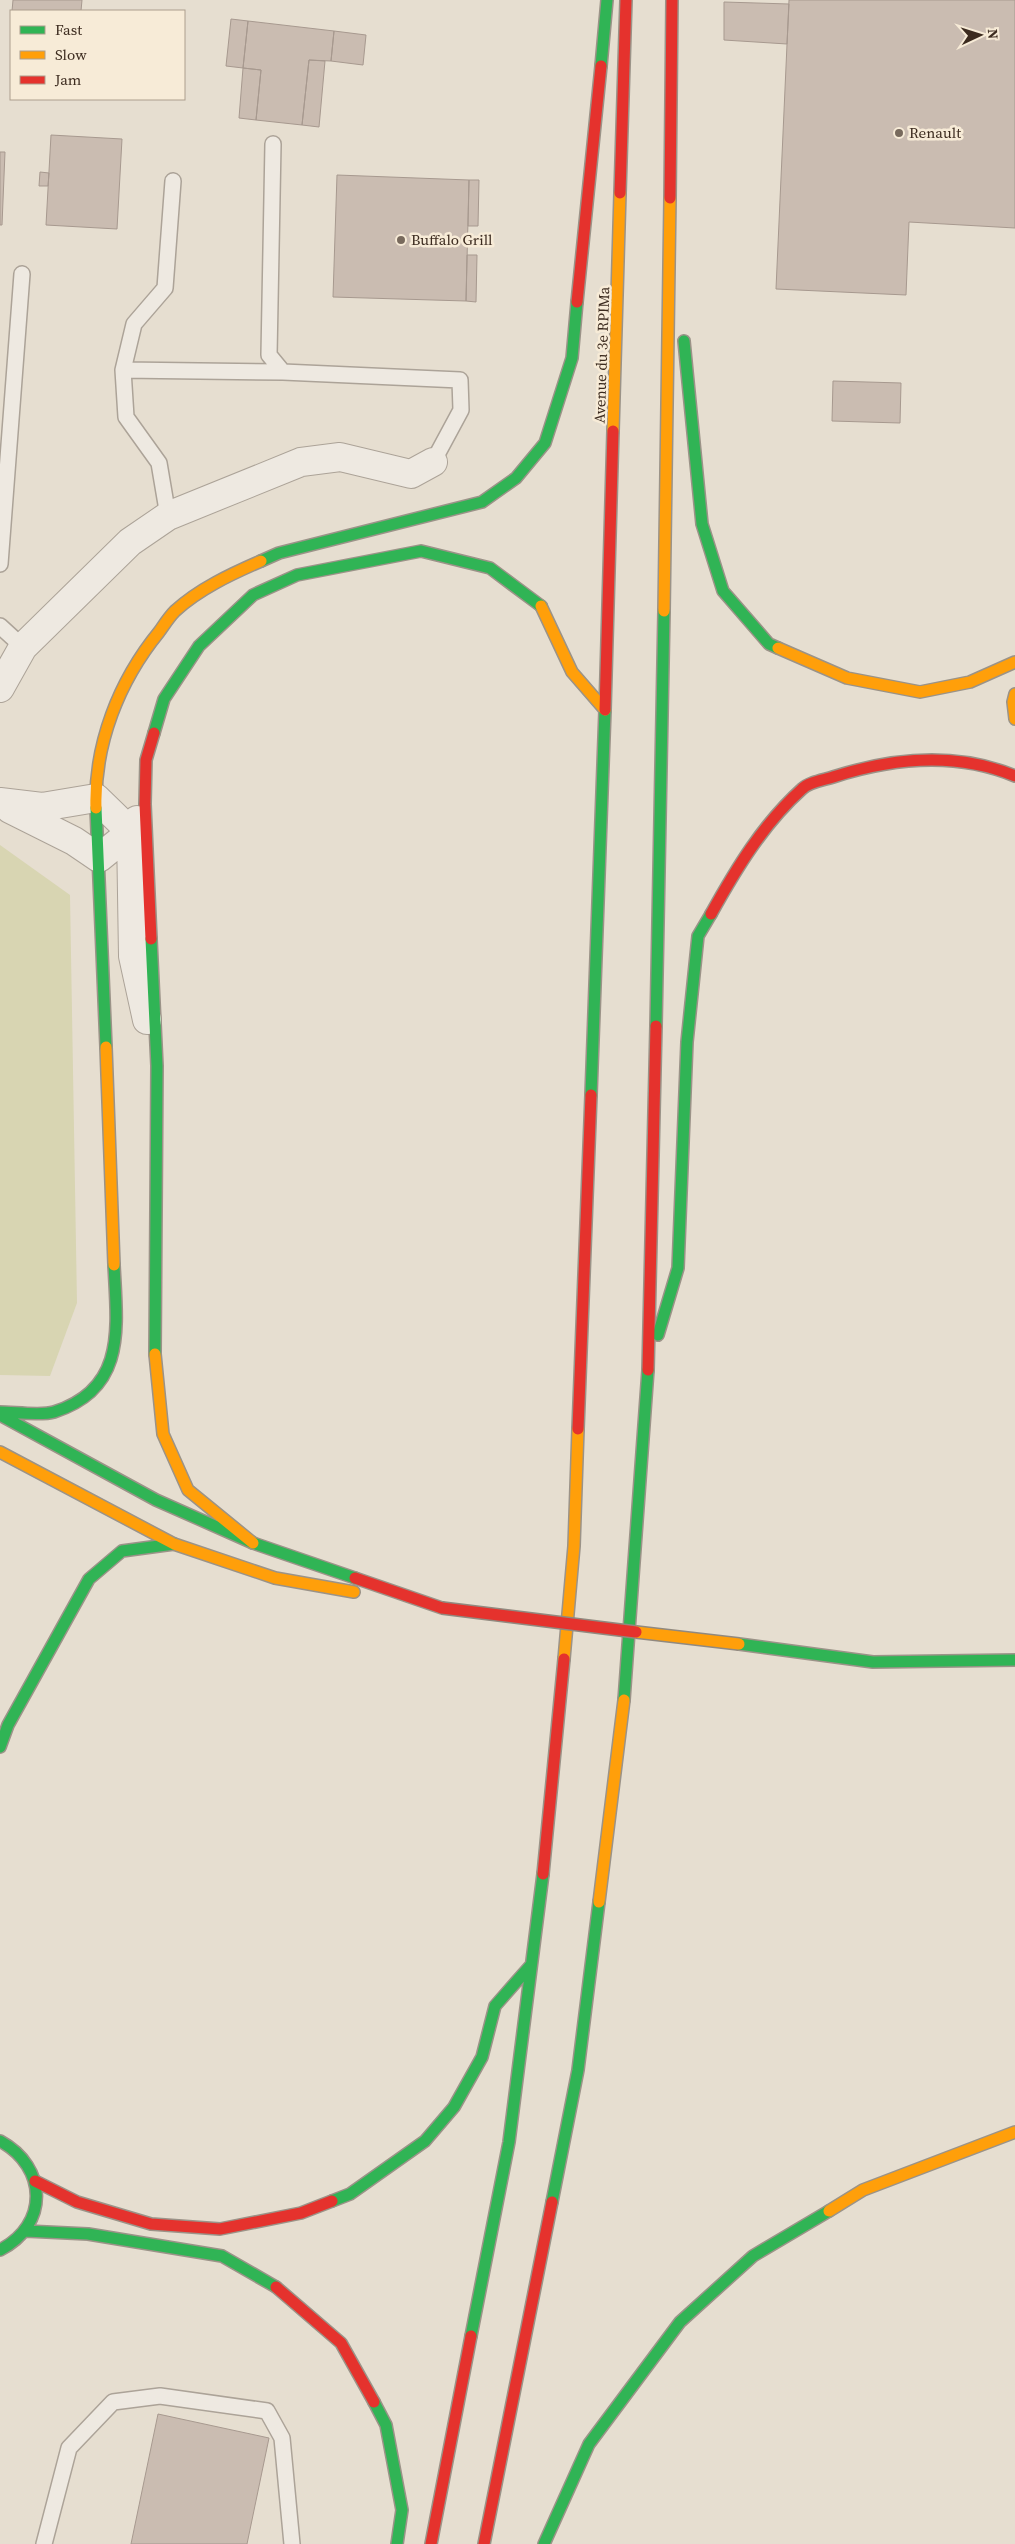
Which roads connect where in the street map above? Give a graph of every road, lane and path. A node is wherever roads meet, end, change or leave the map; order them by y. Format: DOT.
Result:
graph roads {
  1 [pos="607,0"];
  2 [pos="626,0"];
  3 [pos="672,0"];
  4 [pos="672,32"];
  5 [pos="274,144"];
  6 [pos="173,181"];
  7 [pos="681,259"];
  8 [pos="22,274"];
  9 [pos="684,329"];
  10 [pos="123,370"];
  11 [pos="283,372"];
  12 [pos="433,462"];
  13 [pos="168,516"];
  14 [pos="0,564"];
  15 [pos="0,626"];
  16 [pos="23,647"];
  17 [pos="1015,662"];
  18 [pos="0,688"];
  19 [pos="1015,694"];
  20 [pos="605,710"];
  21 [pos="1015,719"];
  22 [pos="1015,776"];
  23 [pos="96,798"];
  24 [pos="0,803"];
  25 [pos="146,804"];
  26 [pos="131,832"];
  27 [pos="99,858"];
  28 [pos="157,1066"];
  29 [pos="648,1370"];
  30 [pos="0,1414"];
  31 [pos="0,1452"];
  32 [pos="253,1543"];
  33 [pos="174,1544"];
  34 [pos="442,1608"];
  35 [pos="1015,1660"];
  36 [pos="0,1747"];
  37 [pos="532,1965"];
  38 [pos="1015,2132"];
  39 [pos="0,2141"];
  40 [pos="35,2181"];
  41 [pos="26,2231"];
  42 [pos="0,2250"];
  43 [pos="44,2544"];
  44 [pos="292,2544"];
  45 [pos="397,2544"];
  46 [pos="431,2544"];
  47 [pos="484,2544"];
  48 [pos="544,2544"];
  1 -- 23 [label="main road"];
  2 -- 20 [label="main road, Avenue du 3e RPIMa"];
  3 -- 4 [label="main road"];
  4 -- 7 [label="main road"];
  4 -- 29 [label="main road"];
  5 -- 11 [label="lane"];
  6 -- 10 [label="lane"];
  8 -- 14 [label="lane"];
  9 -- 17 [label="main road"];
  10 -- 11 [label="lane"];
  10 -- 13 [label="lane"];
  11 -- 12 [label="lane"];
  12 -- 13 [label="street"];
  13 -- 16 [label="street"];
  15 -- 16 [label="lane"];
  16 -- 18 [label="street"];
  19 -- 21 [label="main road"];
  20 -- 25 [label="main road"];
  20 -- 37 [label="main road, Avenue du 3e RPIMa"];
  22 -- 29 [label="main road"];
  23 -- 24 [label="street"];
  23 -- 26 [label="street"];
  23 -- 27 [label="main road"];
  24 -- 27 [label="street"];
  25 -- 26 [label="street"];
  25 -- 28 [label="main road"];
  26 -- 27 [label="street"];
  26 -- 28 [label="street"];
  27 -- 30 [label="main road"];
  28 -- 32 [label="main road"];
  29 -- 47 [label="main road"];
  30 -- 32 [label="main road"];
  31 -- 33 [label="main road"];
  32 -- 34 [label="main road"];
  33 -- 34 [label="main road"];
  33 -- 36 [label="main road"];
  34 -- 35 [label="main road, bridge"];
  37 -- 40 [label="main road"];
  37 -- 46 [label="main road, Avenue du 3e RPIMa"];
  38 -- 48 [label="main road"];
  39 -- 40 [label="main road"];
  40 -- 41 [label="main road"];
  41 -- 42 [label="main road"];
  41 -- 45 [label="main road"];
  43 -- 44 [label="lane"];
}
